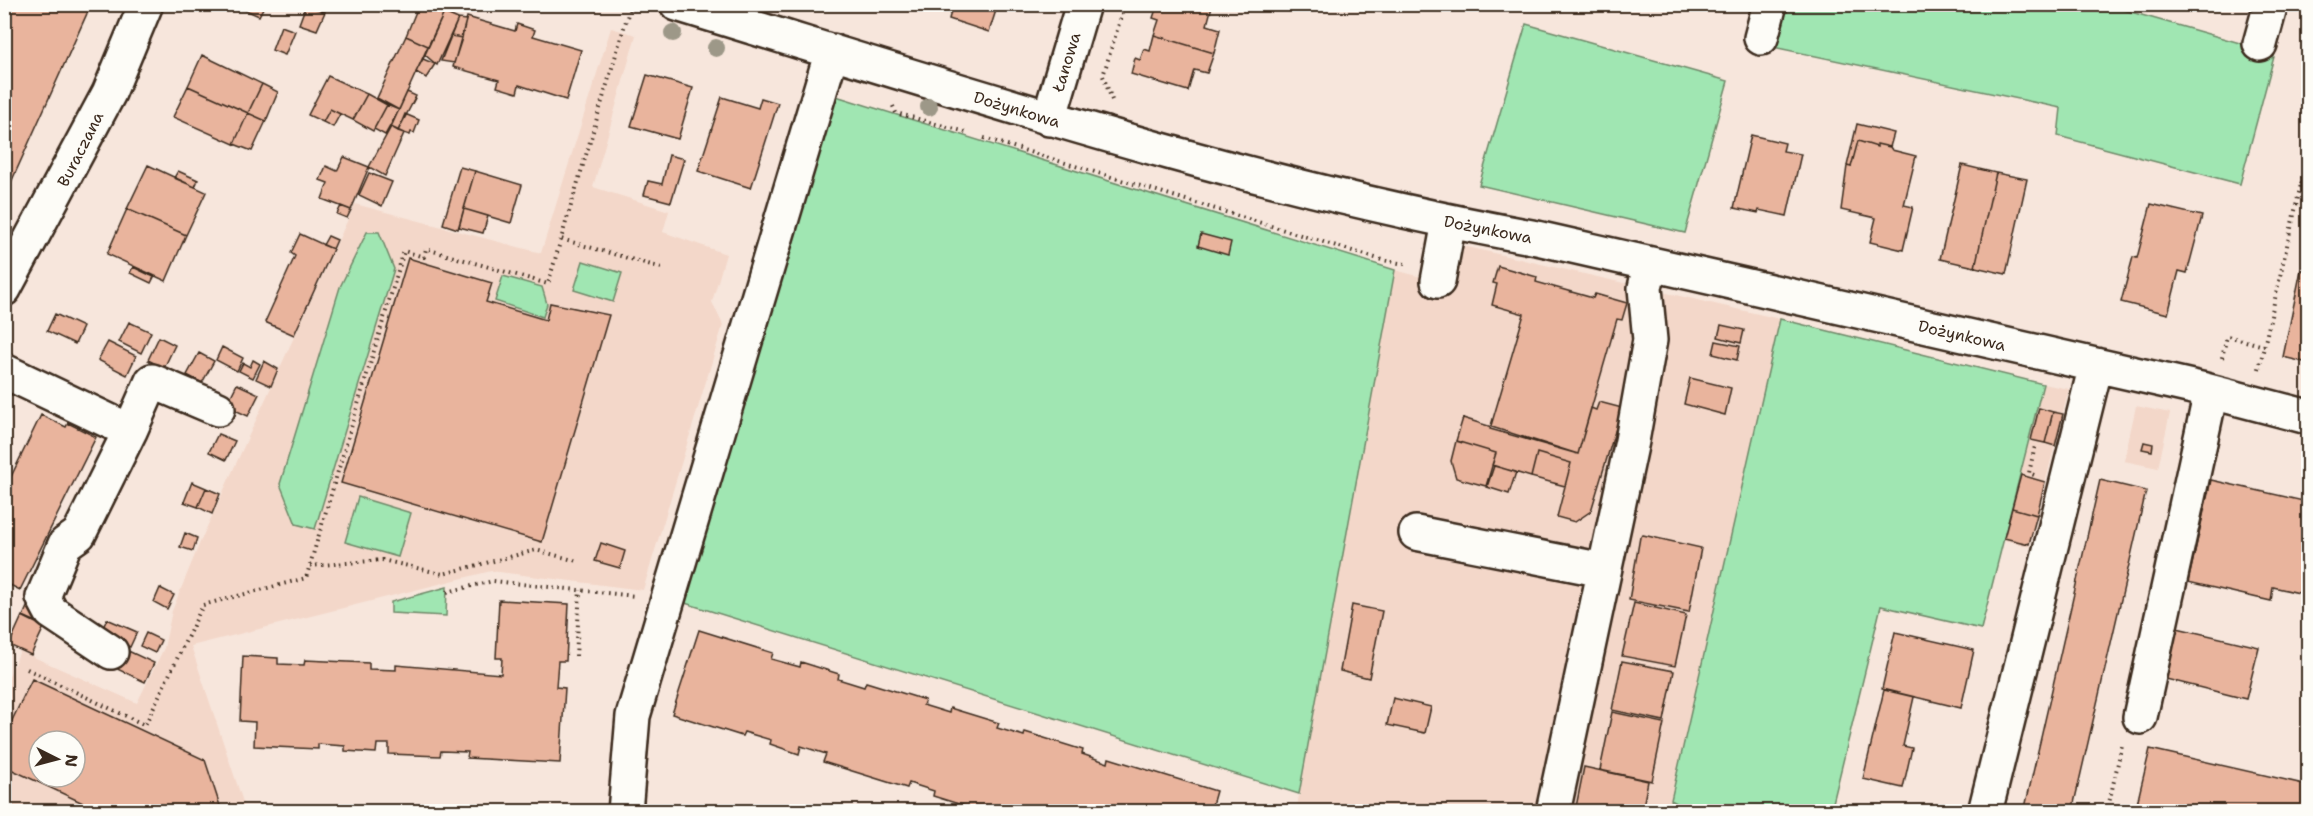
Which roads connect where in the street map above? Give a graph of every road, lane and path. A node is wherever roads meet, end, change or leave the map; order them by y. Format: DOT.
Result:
graph roads {
  1 [pos="146,4"];
  2 [pos="631,4"];
  3 [pos="677,4"];
  4 [pos="1083,4"];
  5 [pos="1125,4"];
  6 [pos="1770,4"];
  7 [pos="2271,4"];
  8 [pos="1761,38"];
  9 [pos="2260,44"];
  10 [pos="832,51"];
  11 [pos="1110,107"];
  12 [pos="1049,119"];
  13 [pos="2308,158"];
  14 [pos="2301,184"];
  15 [pos="2308,186"];
  16 [pos="1449,222"];
  17 [pos="561,239"];
  18 [pos="1650,264"];
  19 [pos="662,268"];
  20 [pos="6,281"];
  21 [pos="1438,281"];
  22 [pos="2264,346"];
  23 [pos="2096,365"];
  24 [pos="4,371"];
  25 [pos="2216,376"];
  26 [pos="2272,407"];
  27 [pos="218,409"];
  28 [pos="2308,417"];
  29 [pos="130,431"];
  30 [pos="1416,533"];
  31 [pos="577,561"];
  32 [pos="310,566"];
  33 [pos="1603,570"];
  34 [pos="580,590"];
  35 [pos="447,592"];
  36 [pos="667,604"];
  37 [pos="111,652"];
  38 [pos="576,656"];
  39 [pos="27,669"];
  40 [pos="2140,717"];
  41 [pos="81,804"];
  42 [pos="78,812"];
  43 [pos="626,812"];
  44 [pos="1553,812"];
  45 [pos="1985,812"];
  46 [pos="2107,812"];
  1 -- 20 [label="street, Buraczana"];
  2 -- 17 [label="path"];
  3 -- 10 [label="street, Dożynkowa"];
  4 -- 12 [label="street, Łanowa"];
  5 -- 11 [label="path"];
  6 -- 8 [label="street"];
  7 -- 9 [label="street"];
  10 -- 12 [label="street, Dożynkowa"];
  10 -- 36 [label="street"];
  12 -- 16 [label="street, Dożynkowa"];
  13 -- 14 [label="path"];
  14 -- 15 [label="path"];
  14 -- 22 [label="path"];
  16 -- 18 [label="street, Dożynkowa"];
  16 -- 21 [label="street"];
  17 -- 19 [label="path"];
  17 -- 32 [label="path"];
  18 -- 23 [label="street, Dożynkowa"];
  18 -- 33 [label="street"];
  22 -- 25 [label="path"];
  22 -- 26 [label="path"];
  23 -- 25 [label="street, Dożynkowa"];
  23 -- 45 [label="street"];
  24 -- 29 [label="street"];
  25 -- 26 [label="street, Dożynkowa"];
  25 -- 40 [label="street"];
  26 -- 28 [label="street, Dożynkowa"];
  27 -- 29 [label="street"];
  29 -- 37 [label="street"];
  30 -- 33 [label="street"];
  31 -- 32 [label="path"];
  32 -- 39 [label="path"];
  33 -- 44 [label="street"];
  34 -- 35 [label="path"];
  34 -- 36 [label="path"];
  34 -- 38 [label="path"];
  36 -- 43 [label="street"];
  40 -- 46 [label="path"];
  41 -- 42 [label="path"];
}
